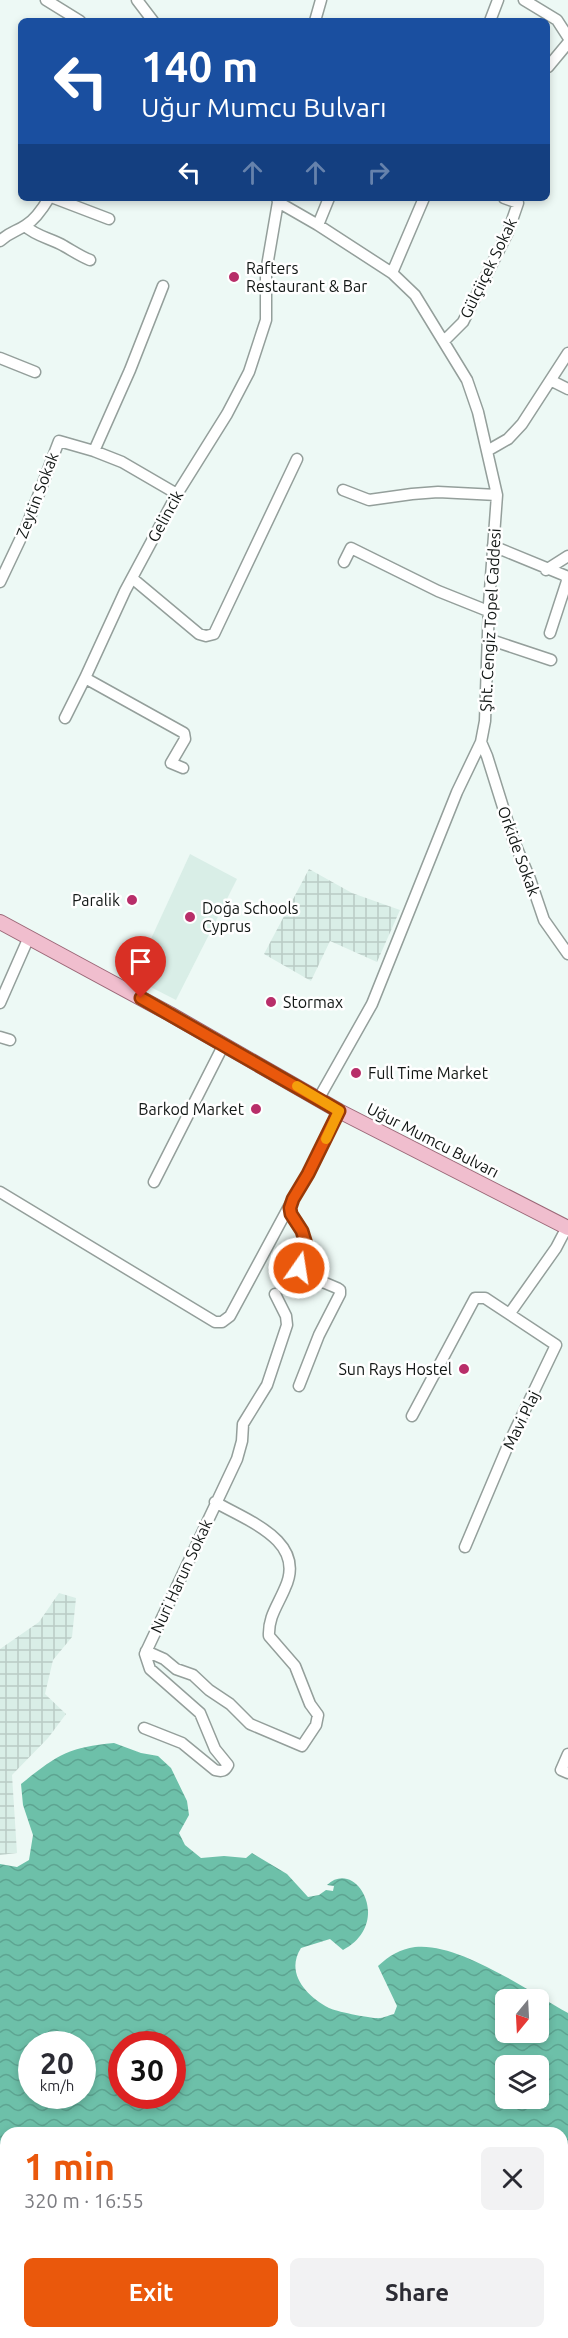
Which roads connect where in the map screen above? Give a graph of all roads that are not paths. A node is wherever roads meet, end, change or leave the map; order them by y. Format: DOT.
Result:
graph roads {
  1 [pos="46,0"];
  2 [pos="137,0"];
  3 [pos="321,0"];
  4 [pos="498,0"];
  5 [pos="524,0"];
  6 [pos="75,18"];
  7 [pos="151,18"];
  8 [pos="316,18"];
  9 [pos="491,18"];
  10 [pos="568,37"];
  11 [pos="568,43"];
  12 [pos="550,65"];
  13 [pos="48,201"];
  14 [pos="62,201"];
  15 [pos="278,201"];
  16 [pos="280,201"];
  17 [pos="328,201"];
  18 [pos="423,201"];
  19 [pos="512,201"];
  20 [pos="109,219"];
  21 [pos="318,225"];
  22 [pos="25,226"];
  23 [pos="5,229"];
  24 [pos="0,241"];
  25 [pos="90,260"];
  26 [pos="392,273"];
  27 [pos="163,286"];
  28 [pos="444,341"];
  29 [pos="568,353"];
  30 [pos="0,358"];
  31 [pos="35,372"];
  32 [pos="552,381"];
  33 [pos="568,389"];
  34 [pos="94,451"];
  35 [pos="488,451"];
  36 [pos="297,459"];
  37 [pos="343,490"];
  38 [pos="177,494"];
  39 [pos="496,495"];
  40 [pos="494,546"];
  41 [pos="568,556"];
  42 [pos="344,562"];
  43 [pos="546,570"];
  44 [pos="132,579"];
  45 [pos="0,582"];
  46 [pos="488,611"];
  47 [pos="550,633"];
  48 [pos="488,639"];
  49 [pos="551,660"];
  50 [pos="85,678"];
  51 [pos="65,718"];
  52 [pos="481,742"];
  53 [pos="183,768"];
  54 [pos="0,922"];
  55 [pos="29,937"];
  56 [pos="568,954"];
  57 [pos="0,1003"];
  58 [pos="224,1044"];
  59 [pos="319,1098"];
  60 [pos="339,1111"];
  61 [pos="154,1182"];
  62 [pos="0,1192"];
  63 [pos="293,1199"];
  64 [pos="567,1228"];
  65 [pos="275,1294"];
  66 [pos="510,1313"];
  67 [pos="299,1386"];
  68 [pos="412,1416"];
  69 [pos="215,1502"];
  70 [pos="465,1547"];
  71 [pos="146,1651"];
  72 [pos="144,1728"];
  73 [pos="568,1754"];
  74 [pos="568,1773"];
  1 -- 6 [label="street"];
  2 -- 7 [label="street"];
  3 -- 8 [label="street"];
  4 -- 9 [label="street"];
  5 -- 10 [label="street"];
  11 -- 12 [label="street"];
  13 -- 22 [label="street"];
  14 -- 20 [label="street"];
  15 -- 38 [label="street, Gelincik"];
  16 -- 21 [label="street, Şht. Cengiz Topel Caddesi"];
  17 -- 21 [label="street"];
  18 -- 26 [label="street"];
  19 -- 28 [label="street, Gülçiiçek Sokak"];
  21 -- 26 [label="street, Şht. Cengiz Topel Caddesi"];
  22 -- 23 [label="street"];
  22 -- 25 [label="street"];
  23 -- 24 [label="street"];
  26 -- 28 [label="street, Şht. Cengiz Topel Caddesi"];
  27 -- 34 [label="street"];
  28 -- 35 [label="street, Şht. Cengiz Topel Caddesi"];
  29 -- 32 [label="street"];
  30 -- 31 [label="street"];
  32 -- 33 [label="street"];
  32 -- 35 [label="street"];
  34 -- 38 [label="street"];
  34 -- 45 [label="street, Zeytin Sokak"];
  35 -- 39 [label="street, Şht. Cengiz Topel Caddesi"];
  36 -- 44 [label="street"];
  37 -- 39 [label="street"];
  38 -- 44 [label="street, Gelincik"];
  39 -- 40 [label="street, Şht. Cengiz Topel Caddesi"];
  40 -- 43 [label="street"];
  40 -- 46 [label="street, Şht. Cengiz Topel Caddesi"];
  41 -- 43 [label="street"];
  42 -- 46 [label="street"];
  43 -- 47 [label="street"];
  44 -- 50 [label="street, Gelincik"];
  46 -- 48 [label="street, Şht. Cengiz Topel Caddesi"];
  48 -- 49 [label="street"];
  48 -- 52 [label="street, Şht. Cengiz Topel Caddesi"];
  50 -- 51 [label="street, Gelincik"];
  50 -- 53 [label="street"];
  52 -- 56 [label="street, Orkide Sokak"];
  52 -- 59 [label="street, Şht. Cengiz Topel Caddesi"];
  54 -- 55 [label="main road, Uğur Mumcu Bulvarı"];
  55 -- 57 [label="street"];
  55 -- 58 [label="main road, Uğur Mumcu Bulvarı"];
  58 -- 59 [label="main road, Uğur Mumcu Bulvarı"];
  58 -- 61 [label="street"];
  59 -- 60 [label="main road, Uğur Mumcu Bulvarı"];
  60 -- 63 [label="street"];
  60 -- 64 [label="main road, Uğur Mumcu Bulvarı"];
  62 -- 63 [label="street"];
  63 -- 67 [label="street"];
  64 -- 66 [label="street"];
  65 -- 69 [label="street, Nuri Harun Sokak"];
  66 -- 68 [label="street"];
  66 -- 70 [label="street, Mavi Plaj"];
  69 -- 71 [label="street, Nuri Harun Sokak"];
  69 -- 71 [label="street, Nuri Harun Sokak"];
  71 -- 72 [label="street, Nuri Harun Sokak"];
  73 -- 74 [label="street"];
}
